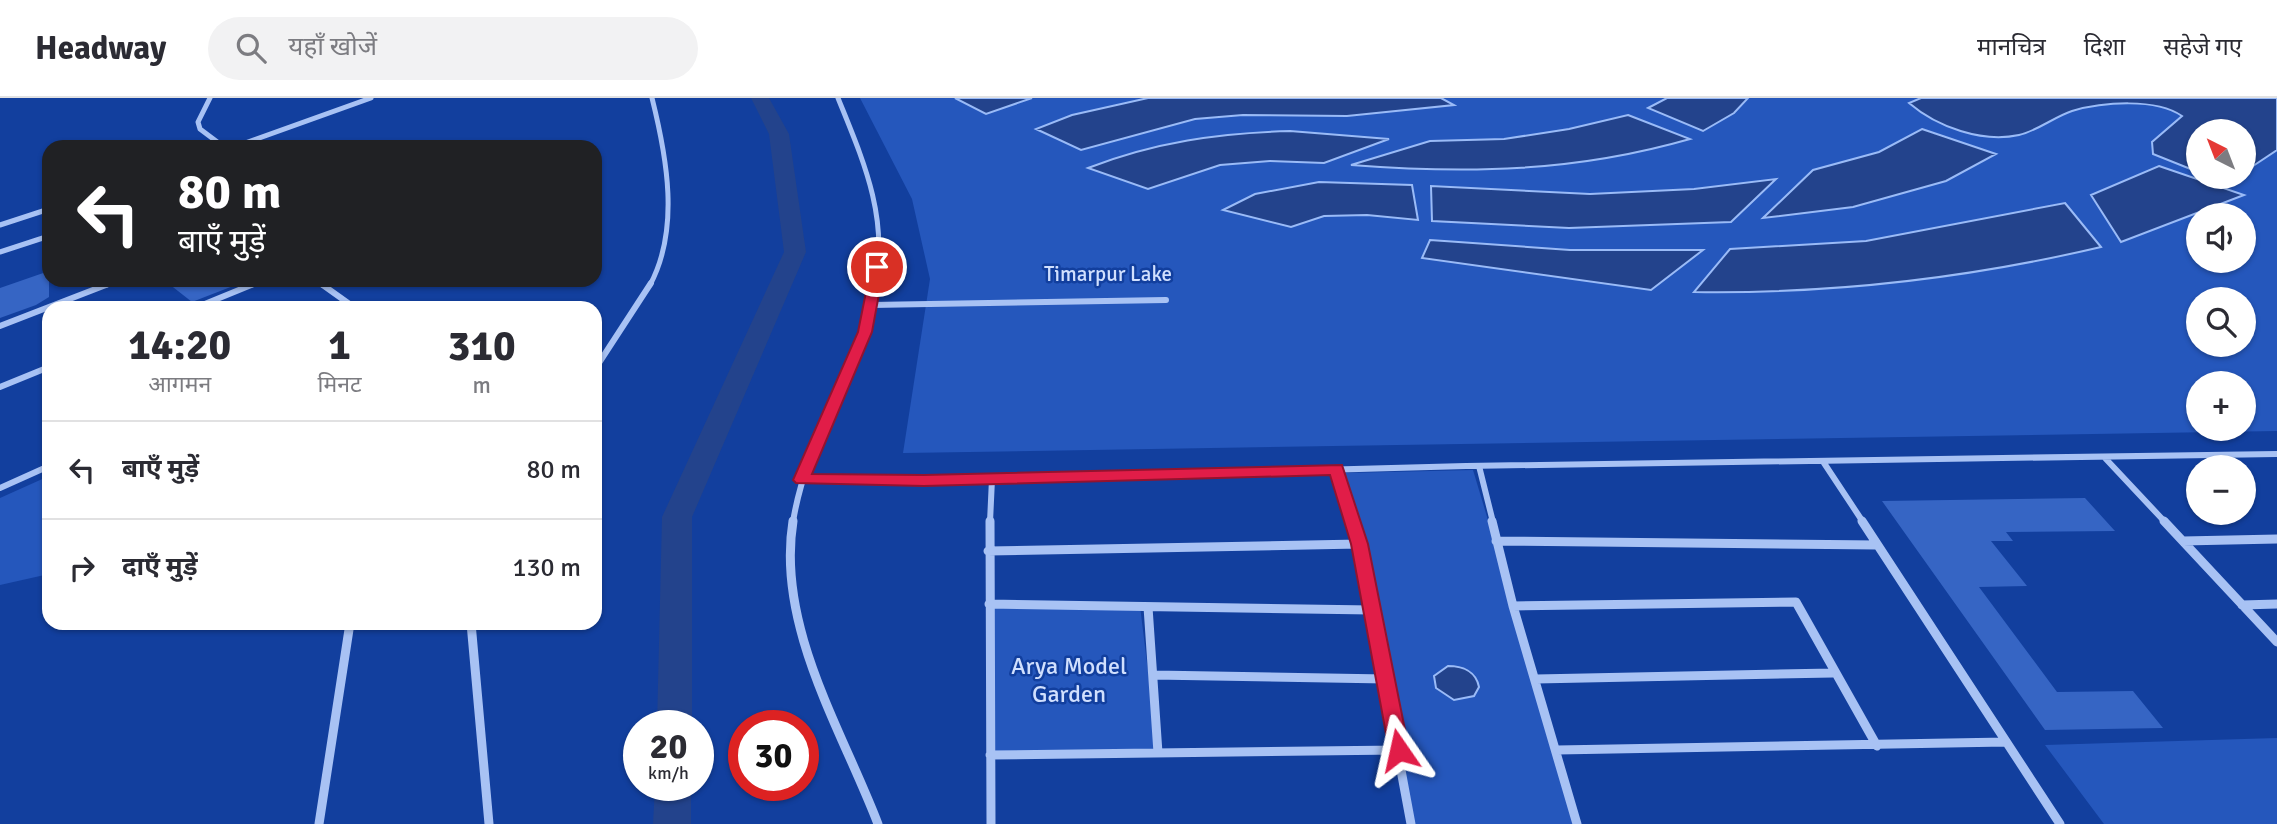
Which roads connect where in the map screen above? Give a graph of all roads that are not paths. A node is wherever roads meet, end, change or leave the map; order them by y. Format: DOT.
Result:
graph roads {
  1 [pos="210,98"];
  2 [pos="371,98"];
  3 [pos="652,98"];
  4 [pos="838,98"];
  5 [pos="214,140"];
  6 [pos="254,140"];
  7 [pos="42,211"];
  8 [pos="0,225"];
  9 [pos="42,238"];
  10 [pos="0,252"];
  11 [pos="102,287"];
  12 [pos="247,287"];
  13 [pos="325,287"];
  14 [pos="1167,300"];
  15 [pos="65,301"];
  16 [pos="212,301"];
  17 [pos="345,301"];
  18 [pos="871,305"];
  19 [pos="42,310"];
  20 [pos="0,326"];
  21 [pos="602,360"];
  22 [pos="42,370"];
  23 [pos="0,387"];
  24 [pos="2277,454"];
  25 [pos="2105,458"];
  26 [pos="1824,463"];
  27 [pos="1479,466"];
  28 [pos="42,469"];
  29 [pos="1336,469"];
  30 [pos="992,479"];
  31 [pos="802,480"];
  32 [pos="0,488"];
  33 [pos="2277,539"];
  34 [pos="1496,541"];
  35 [pos="2183,541"];
  36 [pos="1359,544"];
  37 [pos="1877,545"];
  38 [pos="988,551"];
  39 [pos="989,604"];
  40 [pos="2277,604"];
  41 [pos="2242,605"];
  42 [pos="1513,606"];
  43 [pos="1148,607"];
  44 [pos="1372,610"];
  45 [pos="349,630"];
  46 [pos="472,630"];
  47 [pos="2277,642"];
  48 [pos="1833,673"];
  49 [pos="1154,675"];
  50 [pos="1385,679"];
  51 [pos="1536,679"];
  52 [pos="2006,742"];
  53 [pos="1877,746"];
  54 [pos="1399,750"];
  55 [pos="1557,750"];
  56 [pos="1158,753"];
  57 [pos="990,755"];
  58 [pos="319,824"];
  59 [pos="489,824"];
  60 [pos="878,824"];
  61 [pos="991,824"];
  62 [pos="1410,824"];
  63 [pos="1577,824"];
  64 [pos="2060,824"];
  1 -- 5 [label="street"];
  2 -- 6 [label="street"];
  3 -- 21 [label="street"];
  4 -- 18 [label="street"];
  7 -- 8 [label="street"];
  9 -- 10 [label="street"];
  11 -- 15 [label="street"];
  12 -- 16 [label="street"];
  13 -- 17 [label="street"];
  14 -- 18 [label="street"];
  18 -- 31 [label="street"];
  19 -- 20 [label="street"];
  22 -- 23 [label="street"];
  24 -- 25 [label="street"];
  25 -- 26 [label="street"];
  25 -- 35 [label="street"];
  26 -- 27 [label="street"];
  26 -- 37 [label="street"];
  27 -- 29 [label="street"];
  27 -- 34 [label="street"];
  28 -- 32 [label="street"];
  29 -- 30 [label="street"];
  29 -- 36 [label="street"];
  30 -- 31 [label="street"];
  30 -- 38 [label="street"];
  31 -- 60 [label="street"];
  33 -- 35 [label="street"];
  34 -- 37 [label="street"];
  34 -- 42 [label="street"];
  35 -- 41 [label="street"];
  36 -- 38 [label="street"];
  36 -- 44 [label="street"];
  37 -- 52 [label="street"];
  38 -- 39 [label="street"];
  39 -- 43 [label="street"];
  39 -- 57 [label="street"];
  40 -- 41 [label="street"];
  41 -- 47 [label="street"];
  42 -- 48 [label="street"];
  42 -- 51 [label="street"];
  43 -- 44 [label="street"];
  43 -- 49 [label="street"];
  44 -- 50 [label="street"];
  45 -- 58 [label="street"];
  46 -- 59 [label="street"];
  48 -- 51 [label="street"];
  48 -- 53 [label="street"];
  49 -- 50 [label="street"];
  49 -- 56 [label="street"];
  50 -- 54 [label="street"];
  51 -- 55 [label="street"];
  52 -- 53 [label="street"];
  52 -- 64 [label="street"];
  53 -- 55 [label="street"];
  54 -- 56 [label="street"];
  54 -- 62 [label="street"];
  55 -- 63 [label="street"];
  56 -- 57 [label="street"];
  57 -- 61 [label="street"];
}
